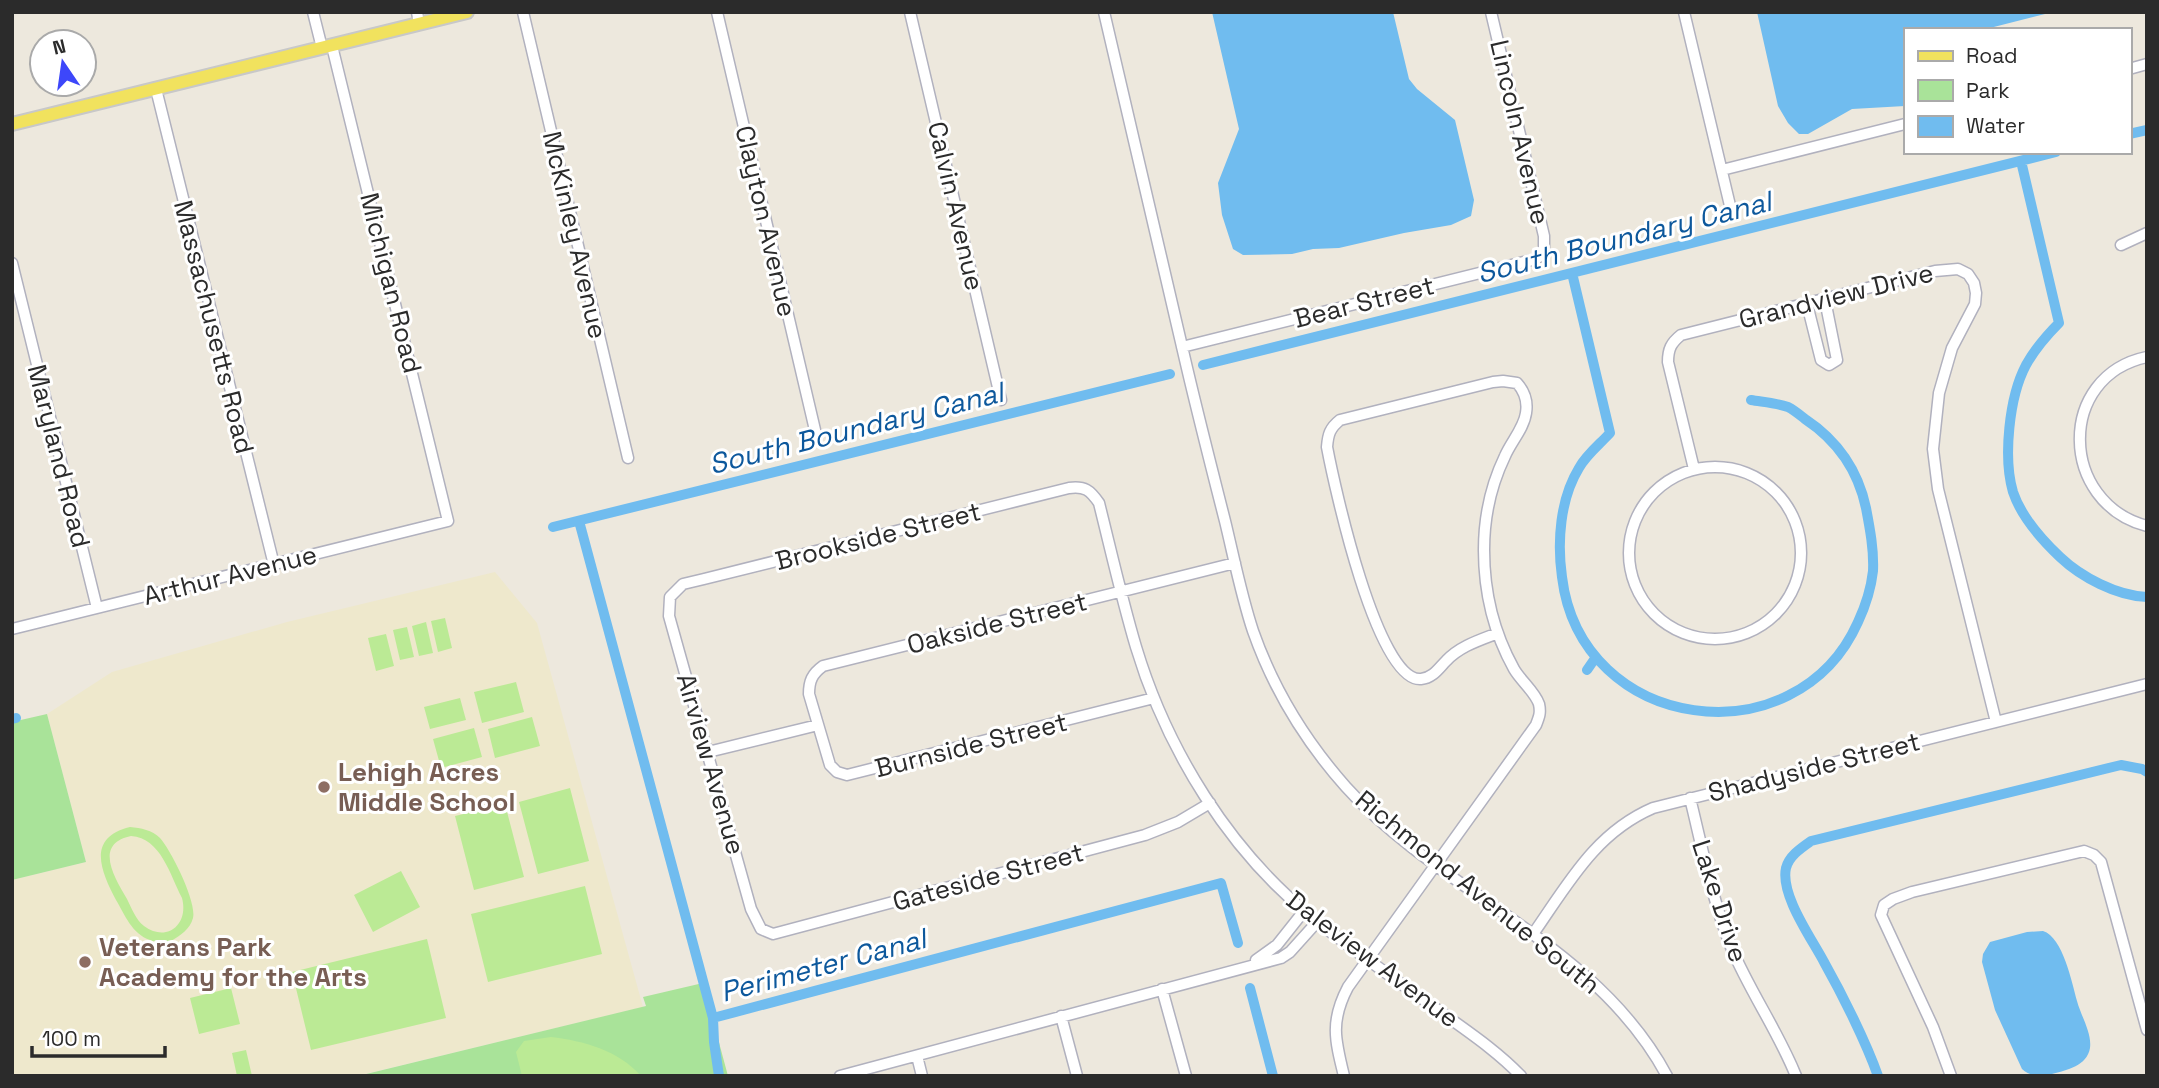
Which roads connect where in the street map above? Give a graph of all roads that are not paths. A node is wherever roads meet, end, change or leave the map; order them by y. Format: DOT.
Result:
graph roads {
  1 [pos="313,12"];
  2 [pos="467,12"];
  3 [pos="523,12"];
  4 [pos="717,12"];
  5 [pos="910,12"];
  6 [pos="1104,12"];
  7 [pos="1491,12"];
  8 [pos="1684,12"];
  9 [pos="418,18"];
  10 [pos="327,47"];
  11 [pos="156,89"];
  12 [pos="12,124"];
  13 [pos="1904,124"];
  14 [pos="1721,170"];
  15 [pos="1732,214"];
  16 [pos="2147,233"];
  17 [pos="2121,246"];
  18 [pos="1544,253"];
  19 [pos="12,263"];
  20 [pos="1825,299"];
  21 [pos="1807,304"];
  22 [pos="1182,348"];
  23 [pos="2147,356"];
  24 [pos="1001,400"];
  25 [pos="815,430"];
  26 [pos="628,458"];
  27 [pos="1694,469"];
  28 [pos="1089,490"];
  29 [pos="448,521"];
  30 [pos="2147,526"];
  31 [pos="1235,564"];
  32 [pos="274,565"];
  33 [pos="1122,591"];
  34 [pos="670,597"];
  35 [pos="97,608"];
  36 [pos="12,629"];
  37 [pos="1498,633"];
  38 [pos="2147,684"];
  39 [pos="1154,698"];
  40 [pos="1996,722"];
  41 [pos="818,725"];
  42 [pos="708,752"];
  43 [pos="1690,798"];
  44 [pos="1210,803"];
  45 [pos="1437,865"];
  46 [pos="1304,911"];
  47 [pos="1317,922"];
  48 [pos="761,929"];
  49 [pos="1533,934"];
  50 [pos="1367,960"];
  51 [pos="1247,966"];
  52 [pos="1162,989"];
  53 [pos="1061,1016"];
  54 [pos="2147,1030"];
  55 [pos="917,1056"];
  56 [pos="840,1076"];
  57 [pos="922,1076"];
  58 [pos="1077,1076"];
  59 [pos="1185,1076"];
  60 [pos="1344,1076"];
  61 [pos="1521,1076"];
  62 [pos="1667,1076"];
  63 [pos="1796,1076"];
  64 [pos="1951,1076"];
  1 -- 10 [label="street, Michigan Road"];
  2 -- 9 [label="main road"];
  3 -- 26 [label="street, McKinley Avenue"];
  4 -- 25 [label="street, Clayton Avenue"];
  5 -- 24 [label="street, Calvin Avenue"];
  6 -- 22 [label="street, Richmond Avenue South"];
  7 -- 18 [label="street, Lincoln Avenue"];
  8 -- 14 [label="street"];
  9 -- 10 [label="main road"];
  10 -- 11 [label="main road"];
  10 -- 29 [label="street, Michigan Road"];
  11 -- 12 [label="main road"];
  11 -- 32 [label="street, Massachusetts Road"];
  13 -- 14 [label="street"];
  14 -- 15 [label="street"];
  16 -- 17 [label="street"];
  18 -- 22 [label="street, Bear Street"];
  19 -- 35 [label="street, Maryland Road"];
  20 -- 21 [label="street, Grandview Drive"];
  20 -- 21 [label="street"];
  20 -- 40 [label="street, Grandview Drive"];
  21 -- 27 [label="street, Grandview Drive"];
  22 -- 31 [label="street, Richmond Avenue South"];
  23 -- 30 [label="street"];
  27 -- 27 [label="street"];
  28 -- 33 [label="street, Daleview Avenue"];
  28 -- 34 [label="street, Brookside Street"];
  29 -- 32 [label="street, Arthur Avenue"];
  31 -- 33 [label="street, Oakside Street"];
  31 -- 45 [label="street, Richmond Avenue South"];
  32 -- 35 [label="street, Arthur Avenue"];
  33 -- 39 [label="street, Daleview Avenue"];
  33 -- 41 [label="street, Oakside Street"];
  34 -- 42 [label="street, Airview Avenue"];
  35 -- 36 [label="street, Arthur Avenue"];
  37 -- 37 [label="street"];
  37 -- 45 [label="street"];
  38 -- 40 [label="street, Shadyside Street"];
  39 -- 41 [label="street, Burnside Street"];
  39 -- 44 [label="street, Daleview Avenue"];
  40 -- 43 [label="street, Shadyside Street"];
  41 -- 42 [label="street"];
  42 -- 48 [label="street, Airview Avenue"];
  43 -- 49 [label="street, Shadyside Street"];
  43 -- 63 [label="street, Lake Drive"];
  44 -- 46 [label="street, Daleview Avenue"];
  44 -- 48 [label="street, Gateside Street"];
  45 -- 49 [label="street, Richmond Avenue South"];
  45 -- 50 [label="street"];
  46 -- 47 [label="street, Daleview Avenue"];
  46 -- 51 [label="street"];
  47 -- 50 [label="street, Daleview Avenue"];
  47 -- 51 [label="street"];
  49 -- 62 [label="street, Richmond Avenue South"];
  50 -- 60 [label="street"];
  50 -- 61 [label="street, Daleview Avenue"];
  51 -- 52 [label="street"];
  52 -- 53 [label="street"];
  52 -- 59 [label="street"];
  53 -- 55 [label="street"];
  53 -- 58 [label="street"];
  54 -- 64 [label="street"];
  55 -- 56 [label="street"];
  55 -- 57 [label="street"];
}
